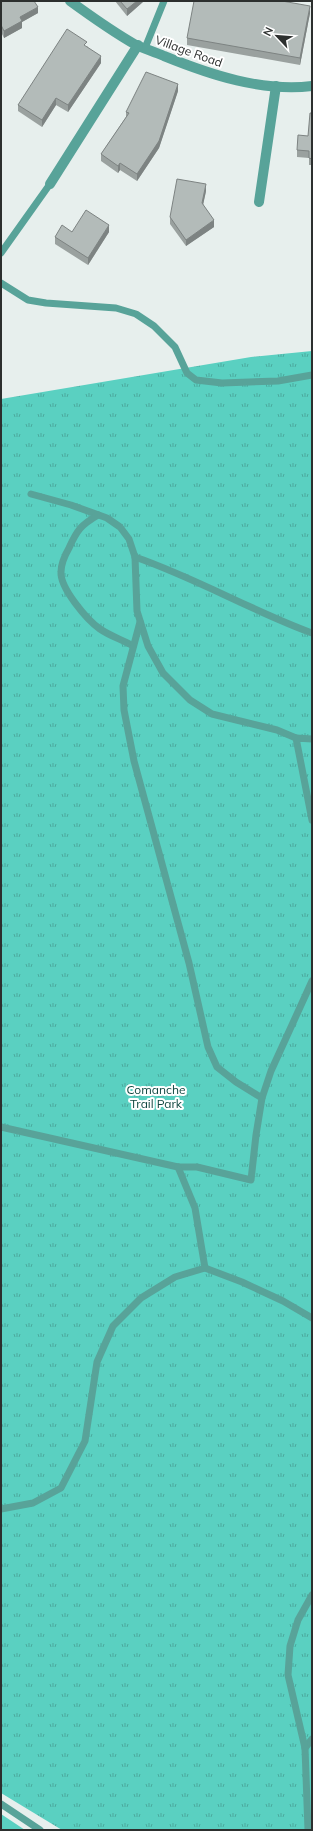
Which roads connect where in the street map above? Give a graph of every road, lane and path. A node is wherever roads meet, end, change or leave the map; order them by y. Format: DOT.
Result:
graph roads {
  1 [pos="70,1"];
  2 [pos="164,1"];
  3 [pos="141,47"];
  4 [pos="276,86"];
  5 [pos="312,86"];
  6 [pos="50,184"];
  7 [pos="259,202"];
  8 [pos="1,252"];
  9 [pos="1,283"];
  10 [pos="312,375"];
  11 [pos="31,494"];
  12 [pos="98,515"];
  13 [pos="135,557"];
  14 [pos="140,622"];
  15 [pos="312,633"];
  16 [pos="133,646"];
  17 [pos="296,738"];
  18 [pos="312,740"];
  19 [pos="312,820"];
  20 [pos="312,980"];
  21 [pos="262,1098"];
  22 [pos="1,1127"];
  23 [pos="178,1167"];
  24 [pos="205,1268"];
  25 [pos="312,1318"];
  26 [pos="1,1509"];
  27 [pos="312,1595"];
  28 [pos="312,1739"];
  29 [pos="304,1748"];
  30 [pos="1,1804"];
  31 [pos="40,1830"];
  32 [pos="308,1830"];
  1 -- 3 [label="street, Village Road"];
  2 -- 3 [label="lane"];
  3 -- 4 [label="street, Village Road"];
  3 -- 6 [label="street"];
  4 -- 5 [label="street, Village Road"];
  4 -- 7 [label="street"];
  6 -- 8 [label="lane"];
  9 -- 10 [label="lane"];
  11 -- 12 [label="lane"];
  12 -- 13 [label="lane"];
  12 -- 16 [label="lane"];
  13 -- 14 [label="lane"];
  13 -- 15 [label="lane"];
  14 -- 16 [label="lane"];
  14 -- 17 [label="lane"];
  16 -- 21 [label="lane"];
  17 -- 18 [label="lane"];
  17 -- 19 [label="lane"];
  20 -- 21 [label="lane"];
  21 -- 23 [label="lane"];
  22 -- 23 [label="lane"];
  23 -- 24 [label="lane"];
  24 -- 25 [label="lane"];
  24 -- 26 [label="lane"];
  27 -- 29 [label="lane"];
  28 -- 29 [label="lane"];
  29 -- 32 [label="lane"];
  30 -- 31 [label="lane"];
}
